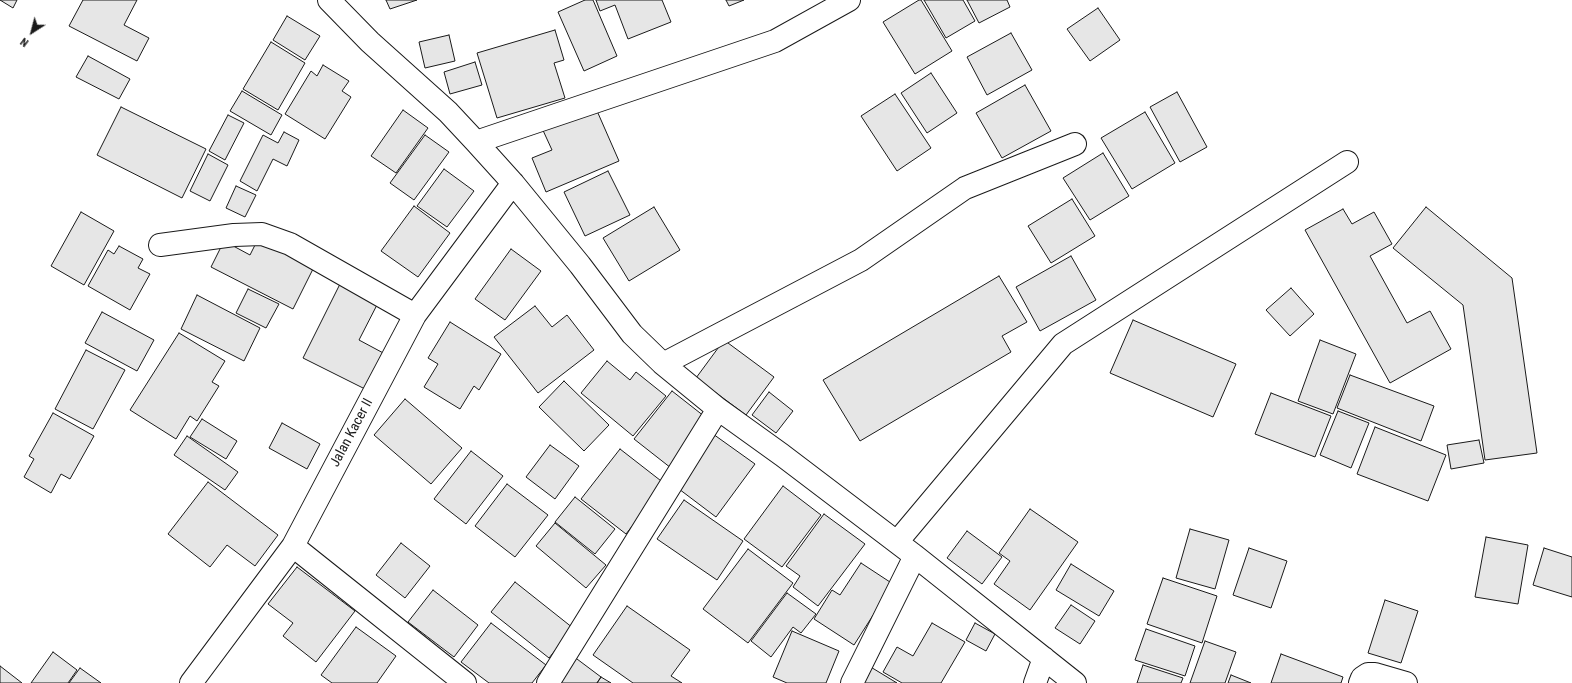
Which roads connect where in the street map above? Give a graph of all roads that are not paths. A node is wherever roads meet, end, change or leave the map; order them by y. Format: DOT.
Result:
graph roads {
  1 [pos="329,0"];
  2 [pos="849,0"];
  3 [pos="476,142"];
  4 [pos="1075,144"];
  5 [pos="1347,162"];
  6 [pos="513,183"];
  7 [pos="160,245"];
  8 [pos="414,315"];
  9 [pos="663,364"];
  10 [pos="718,409"];
  11 [pos="897,542"];
  12 [pos="293,546"];
  13 [pos="915,556"];
  14 [pos="1044,658"];
  15 [pos="190,683"];
  16 [pos="465,683"];
  17 [pos="548,683"];
  18 [pos="852,683"];
  19 [pos="1035,683"];
  20 [pos="1075,683"];
  21 [pos="1360,683"];
  22 [pos="1406,683"];
  1 -- 3 [label="street"];
  2 -- 3 [label="street"];
  3 -- 6 [label="street"];
  4 -- 9 [label="street"];
  5 -- 11 [label="street"];
  6 -- 8 [label="street, Jalan Kacer II"];
  6 -- 9 [label="street"];
  7 -- 8 [label="street"];
  8 -- 12 [label="street, Jalan Kacer II"];
  9 -- 10 [label="street"];
  10 -- 11 [label="street"];
  10 -- 17 [label="street"];
  11 -- 13 [label="street"];
  12 -- 15 [label="street, Jalan Kacer II"];
  12 -- 16 [label="street"];
  13 -- 14 [label="street"];
  13 -- 18 [label="street"];
  14 -- 19 [label="street"];
  14 -- 20 [label="street"];
  21 -- 22 [label="street"];
}
